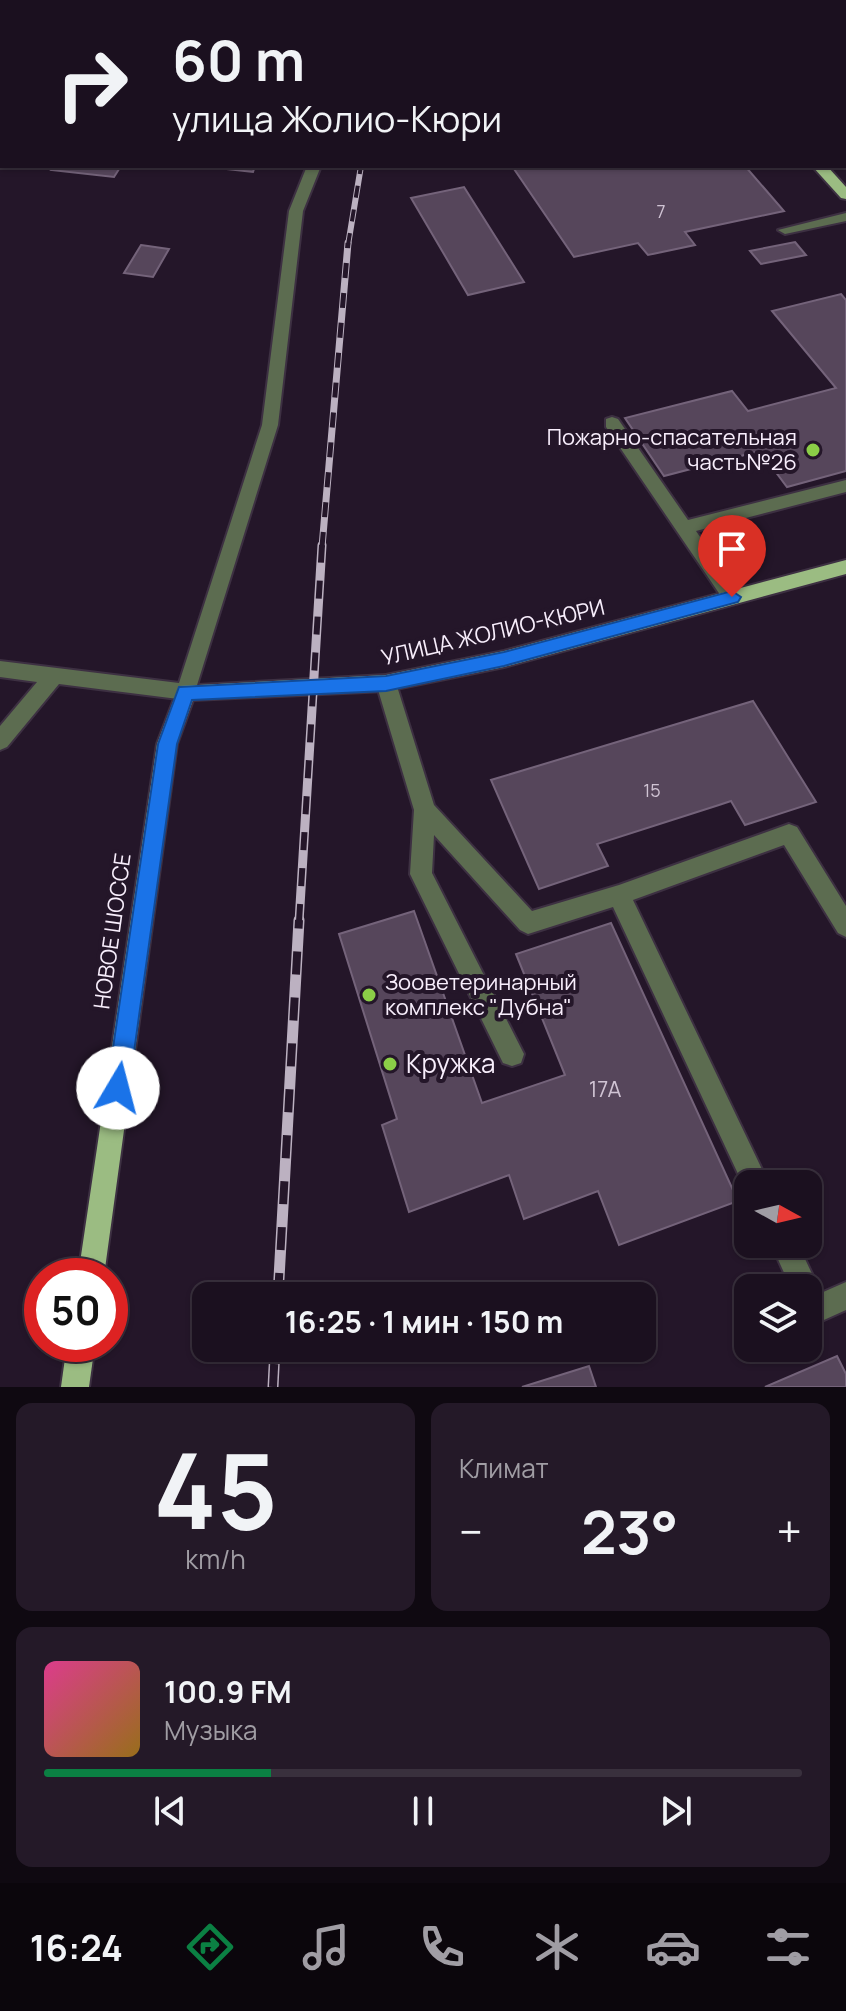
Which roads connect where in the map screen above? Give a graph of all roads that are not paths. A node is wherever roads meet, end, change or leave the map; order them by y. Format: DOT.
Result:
graph roads {
  1 [pos="313,168"];
  2 [pos="821,168"];
  3 [pos="846,195"];
  4 [pos="846,217"];
  5 [pos="785,230"];
  6 [pos="612,423"];
  7 [pos="846,486"];
  8 [pos="687,527"];
  9 [pos="846,567"];
  10 [pos="732,597"];
  11 [pos="0,669"];
  12 [pos="53,677"];
  13 [pos="386,683"];
  14 [pos="186,692"];
  15 [pos="0,741"];
  16 [pos="425,810"];
  17 [pos="619,895"];
  18 [pos="846,926"];
  19 [pos="512,1054"];
  20 [pos="749,1170"];
  21 [pos="94,1258"];
  22 [pos="846,1296"];
  23 [pos="822,1307"];
  24 [pos="78,1362"];
  25 [pos="75,1387"];
  1 -- 14 [label="street"];
  2 -- 3 [label="main road"];
  4 -- 5 [label="street"];
  6 -- 8 [label="street"];
  7 -- 8 [label="street"];
  8 -- 10 [label="street"];
  9 -- 10 [label="main road, УЛИЦА ЖОЛИО-КЮРИ"];
  10 -- 13 [label="main road, УЛИЦА ЖОЛИО-КЮРИ"];
  11 -- 12 [label="street, УЛИЦА ЖОЛИО-КЮРИ"];
  12 -- 14 [label="street, УЛИЦА ЖОЛИО-КЮРИ"];
  12 -- 15 [label="street"];
  13 -- 14 [label="main road, УЛИЦА ЖОЛИО-КЮРИ"];
  13 -- 16 [label="street"];
  14 -- 21 [label="main road, НОВОЕ ШОССЕ"];
  16 -- 17 [label="street"];
  16 -- 19 [label="street"];
  17 -- 18 [label="street"];
  17 -- 20 [label="street"];
  22 -- 23 [label="street"];
  24 -- 25 [label="main road"];
}
